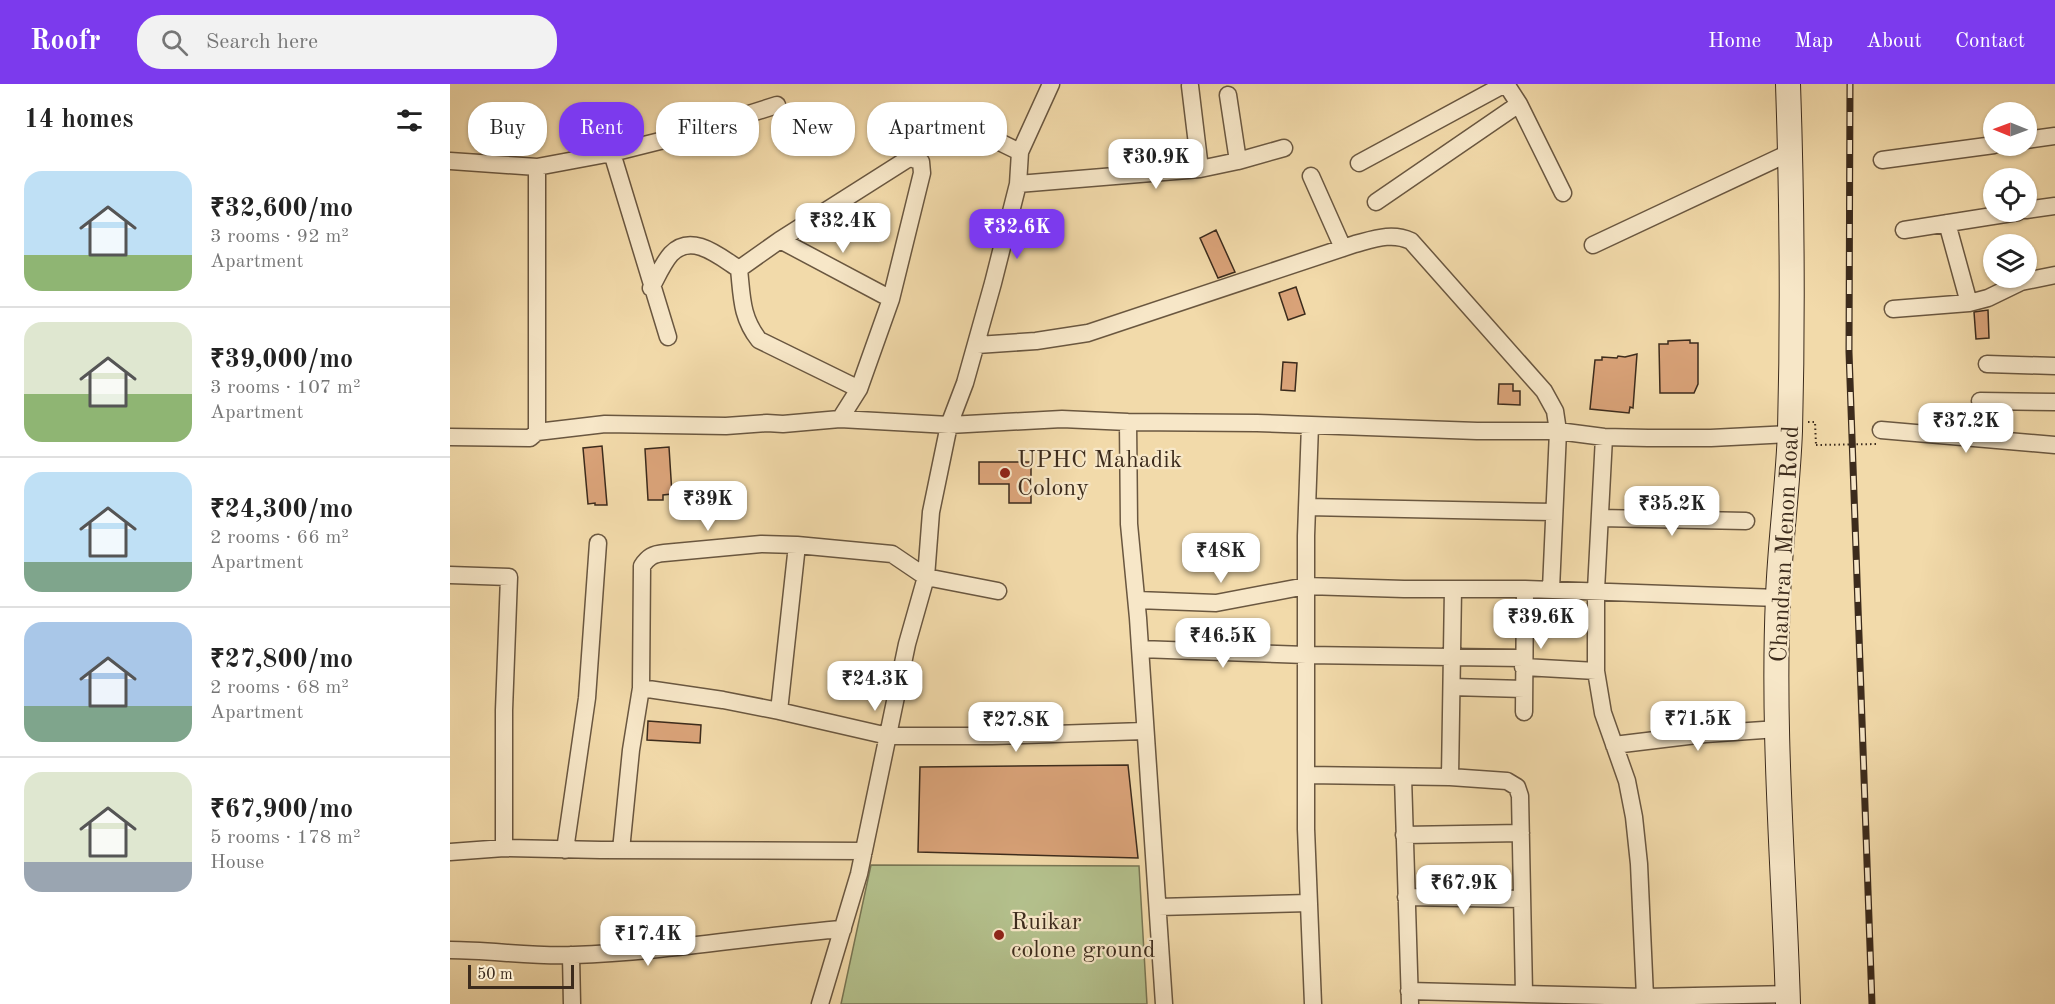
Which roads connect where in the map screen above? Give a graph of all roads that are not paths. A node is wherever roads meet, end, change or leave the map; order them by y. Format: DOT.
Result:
graph roads {
  1 [pos="1051,84"];
  2 [pos="1505,84"];
  3 [pos="1788,84"];
  4 [pos="1190,86"];
  5 [pos="1228,95"];
  6 [pos="1519,104"];
  7 [pos="771,107"];
  8 [pos="2055,136"];
  9 [pos="2037,138"];
  10 [pos="644,145"];
  11 [pos="1983,146"];
  12 [pos="1284,148"];
  13 [pos="1020,152"];
  14 [pos="1791,152"];
  15 [pos="595,156"];
  16 [pos="613,156"];
  17 [pos="911,158"];
  18 [pos="1882,160"];
  19 [pos="450,161"];
  20 [pos="1238,162"];
  21 [pos="1359,163"];
  22 [pos="537,166"];
  23 [pos="1200,169"];
  24 [pos="1311,176"];
  25 [pos="1018,184"];
  26 [pos="1563,193"];
  27 [pos="1376,202"];
  28 [pos="2055,206"];
  29 [pos="2037,208"];
  30 [pos="1983,217"];
  31 [pos="1947,223"];
  32 [pos="1904,230"];
  33 [pos="780,240"];
  34 [pos="1593,245"];
  35 [pos="1343,248"];
  36 [pos="739,269"];
  37 [pos="2055,275"];
  38 [pos="651,288"];
  39 [pos="891,298"];
  40 [pos="1969,303"];
  41 [pos="1893,309"];
  42 [pos="668,337"];
  43 [pos="976,345"];
  44 [pos="1987,363"];
  45 [pos="2055,366"];
  46 [pos="859,389"];
  47 [pos="1980,401"];
  48 [pos="2055,402"];
  49 [pos="840,419"];
  50 [pos="1128,422"];
  51 [pos="950,425"];
  52 [pos="1310,425"];
  53 [pos="1558,431"];
  54 [pos="537,432"];
  55 [pos="1790,434"];
  56 [pos="450,437"];
  57 [pos="1604,437"];
  58 [pos="1880,437"];
  59 [pos="2055,445"];
  60 [pos="1307,507"];
  61 [pos="1554,512"];
  62 [pos="1600,518"];
  63 [pos="1746,521"];
  64 [pos="598,543"];
  65 [pos="797,545"];
  66 [pos="450,575"];
  67 [pos="926,577"];
  68 [pos="1306,586"];
  69 [pos="1525,589"];
  70 [pos="1551,589"];
  71 [pos="1453,590"];
  72 [pos="1596,590"];
  73 [pos="998,591"];
  74 [pos="1778,598"];
  75 [pos="1137,600"];
  76 [pos="1140,649"];
  77 [pos="1306,655"];
  78 [pos="1452,657"];
  79 [pos="1524,663"];
  80 [pos="1596,671"];
  81 [pos="1452,687"];
  82 [pos="641,688"];
  83 [pos="1524,688"];
  84 [pos="779,711"];
  85 [pos="1524,711"];
  86 [pos="1778,729"];
  87 [pos="1144,731"];
  88 [pos="888,736"];
  89 [pos="1614,745"];
  90 [pos="1306,775"];
  91 [pos="1403,777"];
  92 [pos="1450,777"];
  93 [pos="1521,833"];
  94 [pos="1404,835"];
  95 [pos="504,848"];
  96 [pos="566,850"];
  97 [pos="621,850"];
  98 [pos="864,850"];
  99 [pos="450,852"];
  100 [pos="1406,897"];
  101 [pos="1522,899"];
  102 [pos="1309,903"];
  103 [pos="1158,907"];
  104 [pos="843,929"];
  105 [pos="450,950"];
  106 [pos="571,955"];
  107 [pos="1524,993"];
  108 [pos="1409,997"];
  109 [pos="1645,998"];
  110 [pos="1788,999"];
  111 [pos="1562,1000"];
  112 [pos="1695,1000"];
  113 [pos="572,1004"];
  114 [pos="820,1004"];
  115 [pos="1164,1004"];
  116 [pos="1313,1004"];
  1 -- 13 [label="street"];
  2 -- 6 [label="street"];
  2 -- 21 [label="street"];
  3 -- 14 [label="street, Chandran Menon Road"];
  4 -- 23 [label="street"];
  5 -- 20 [label="street"];
  6 -- 26 [label="street"];
  6 -- 27 [label="street"];
  7 -- 10 [label="street"];
  8 -- 9 [label="street"];
  11 -- 18 [label="street"];
  12 -- 20 [label="street"];
  13 -- 17 [label="street"];
  13 -- 25 [label="street"];
  14 -- 34 [label="street"];
  14 -- 55 [label="street, Chandran Menon Road"];
  15 -- 22 [label="street"];
  16 -- 38 [label="street"];
  17 -- 33 [label="street"];
  17 -- 39 [label="street"];
  19 -- 22 [label="street"];
  20 -- 23 [label="street"];
  22 -- 54 [label="street"];
  23 -- 25 [label="street"];
  24 -- 35 [label="street"];
  25 -- 43 [label="street"];
  28 -- 29 [label="street"];
  30 -- 31 [label="street"];
  31 -- 32 [label="street"];
  31 -- 40 [label="street"];
  33 -- 36 [label="street"];
  33 -- 39 [label="street"];
  35 -- 43 [label="street"];
  35 -- 53 [label="street"];
  36 -- 38 [label="street"];
  36 -- 46 [label="street"];
  37 -- 40 [label="street"];
  38 -- 42 [label="street"];
  39 -- 46 [label="street"];
  40 -- 41 [label="street"];
  43 -- 51 [label="street"];
  44 -- 45 [label="street"];
  46 -- 49 [label="street"];
  47 -- 48 [label="street"];
  49 -- 51 [label="street"];
  49 -- 54 [label="street"];
  50 -- 51 [label="street"];
  50 -- 52 [label="street"];
  50 -- 75 [label="street"];
  51 -- 67 [label="street"];
  52 -- 53 [label="street"];
  52 -- 60 [label="street"];
  53 -- 57 [label="street"];
  53 -- 61 [label="street"];
  54 -- 56 [label="street"];
  55 -- 57 [label="street"];
  55 -- 74 [label="street, Chandran Menon Road"];
  57 -- 62 [label="street"];
  58 -- 59 [label="street"];
  60 -- 61 [label="street"];
  60 -- 68 [label="street"];
  61 -- 70 [label="street"];
  62 -- 63 [label="street"];
  62 -- 72 [label="street"];
  64 -- 96 [label="street"];
  65 -- 67 [label="street"];
  65 -- 82 [label="street"];
  65 -- 84 [label="street"];
  66 -- 95 [label="street"];
  67 -- 73 [label="street"];
  67 -- 88 [label="street"];
  68 -- 71 [label="street"];
  68 -- 75 [label="street"];
  68 -- 77 [label="street"];
  69 -- 70 [label="street"];
  69 -- 71 [label="street"];
  69 -- 79 [label="street"];
  70 -- 72 [label="street"];
  71 -- 78 [label="street"];
  72 -- 74 [label="street"];
  72 -- 80 [label="street"];
  74 -- 86 [label="street, Chandran Menon Road"];
  75 -- 76 [label="street"];
  76 -- 77 [label="street"];
  76 -- 87 [label="street"];
  77 -- 78 [label="street"];
  77 -- 90 [label="street"];
  78 -- 79 [label="street"];
  78 -- 81 [label="street"];
  79 -- 80 [label="street"];
  79 -- 83 [label="street"];
  80 -- 89 [label="street"];
  81 -- 83 [label="street"];
  81 -- 92 [label="street"];
  82 -- 84 [label="street"];
  82 -- 97 [label="street"];
  83 -- 85 [label="street"];
  84 -- 88 [label="street"];
  86 -- 89 [label="street"];
  86 -- 110 [label="street, Chandran Menon Road"];
  87 -- 88 [label="street"];
  87 -- 103 [label="street"];
  88 -- 98 [label="street"];
  89 -- 109 [label="street"];
  90 -- 91 [label="street"];
  90 -- 102 [label="street"];
  91 -- 92 [label="street"];
  91 -- 94 [label="street"];
  92 -- 93 [label="street"];
  93 -- 94 [label="street"];
  93 -- 101 [label="street"];
  94 -- 100 [label="street"];
  95 -- 96 [label="street"];
  95 -- 99 [label="street"];
  96 -- 97 [label="street"];
  97 -- 98 [label="street"];
  98 -- 104 [label="street"];
  100 -- 101 [label="street"];
  100 -- 108 [label="street"];
  101 -- 107 [label="street"];
  102 -- 103 [label="street"];
  102 -- 116 [label="street"];
  103 -- 115 [label="street"];
  104 -- 106 [label="street"];
  104 -- 114 [label="street"];
  105 -- 106 [label="street"];
  106 -- 113 [label="street"];
  107 -- 108 [label="street"];
  107 -- 111 [label="street"];
  109 -- 111 [label="street"];
  109 -- 112 [label="street"];
  110 -- 112 [label="street"];
}
